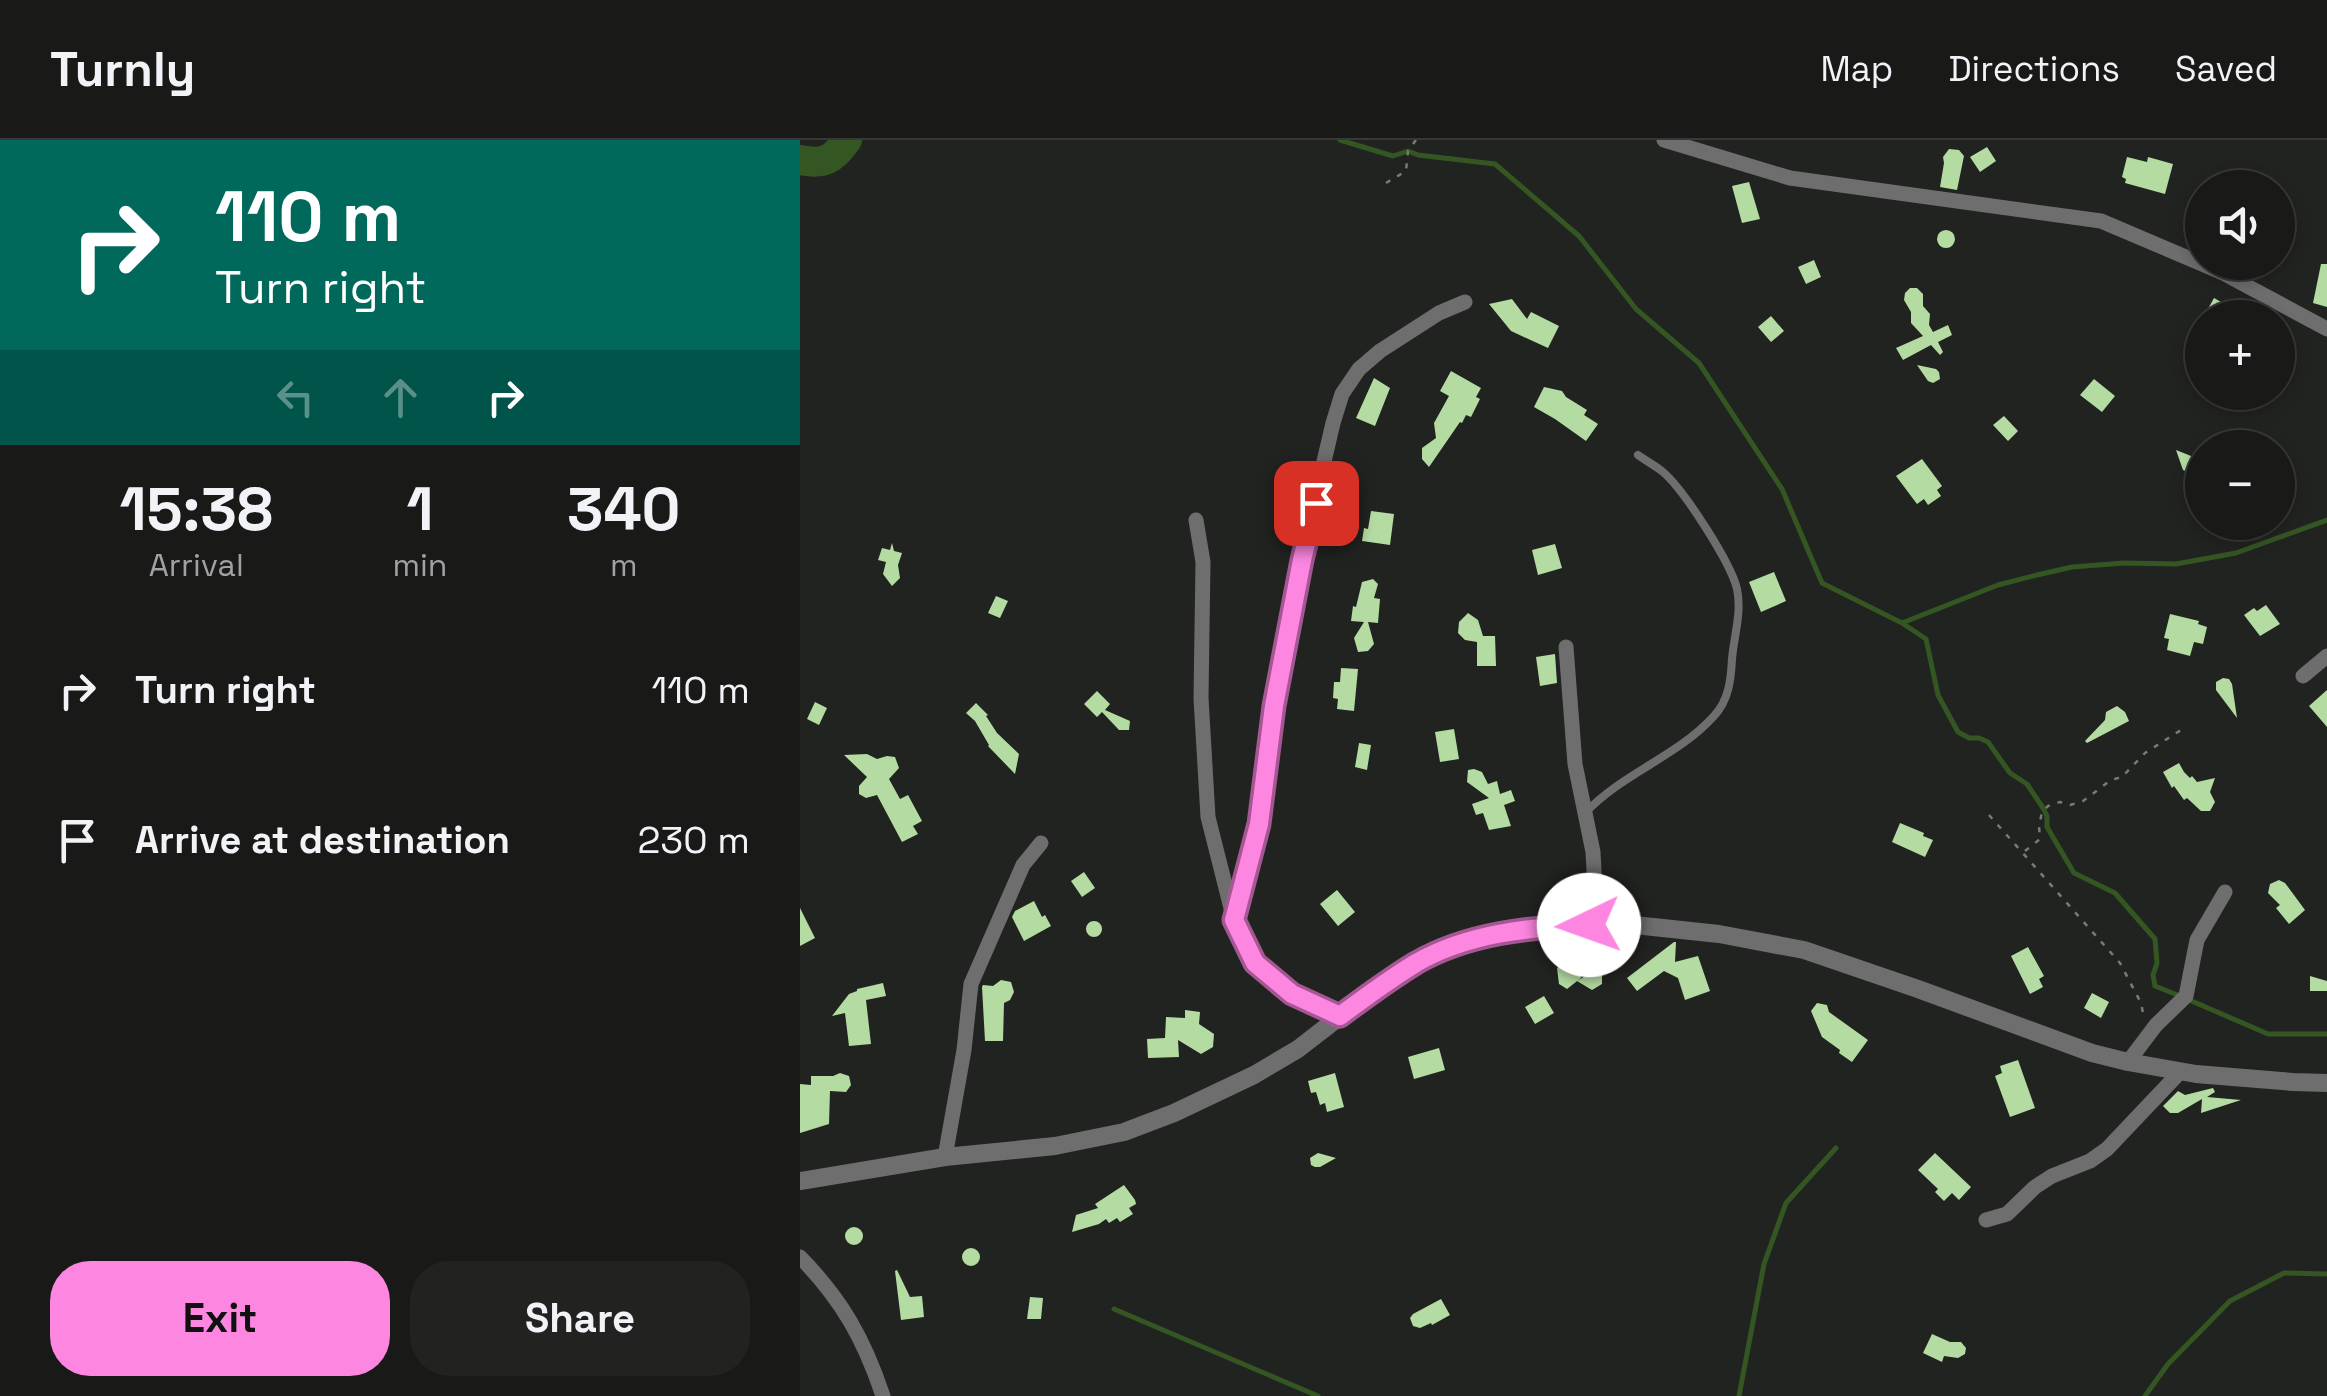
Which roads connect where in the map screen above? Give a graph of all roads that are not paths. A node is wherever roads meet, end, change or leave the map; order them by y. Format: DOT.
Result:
graph roads {
  1 [pos="1664,140"];
  2 [pos="1466,302"];
  3 [pos="2327,329"];
  4 [pos="1638,455"];
  5 [pos="1196,520"];
  6 [pos="1566,647"];
  7 [pos="2327,656"];
  8 [pos="2302,676"];
  9 [pos="1586,813"];
  10 [pos="1041,843"];
  11 [pos="2224,892"];
  12 [pos="1234,920"];
  13 [pos="1589,925"];
  14 [pos="1340,1016"];
  15 [pos="2128,1062"];
  16 [pos="2181,1071"];
  17 [pos="2327,1083"];
  18 [pos="945,1157"];
  19 [pos="800,1180"];
  20 [pos="1986,1220"];
  21 [pos="800,1257"];
  22 [pos="883,1396"];
  1 -- 3 [label="street"];
  2 -- 12 [label="street"];
  4 -- 9 [label="lane"];
  5 -- 12 [label="street"];
  6 -- 9 [label="street"];
  7 -- 8 [label="street"];
  9 -- 13 [label="street"];
  10 -- 18 [label="street"];
  11 -- 15 [label="street"];
  12 -- 14 [label="street"];
  13 -- 14 [label="street"];
  13 -- 15 [label="street"];
  14 -- 18 [label="street"];
  15 -- 16 [label="street"];
  16 -- 17 [label="street"];
  16 -- 20 [label="street"];
  18 -- 19 [label="street"];
  21 -- 22 [label="street"];
}
